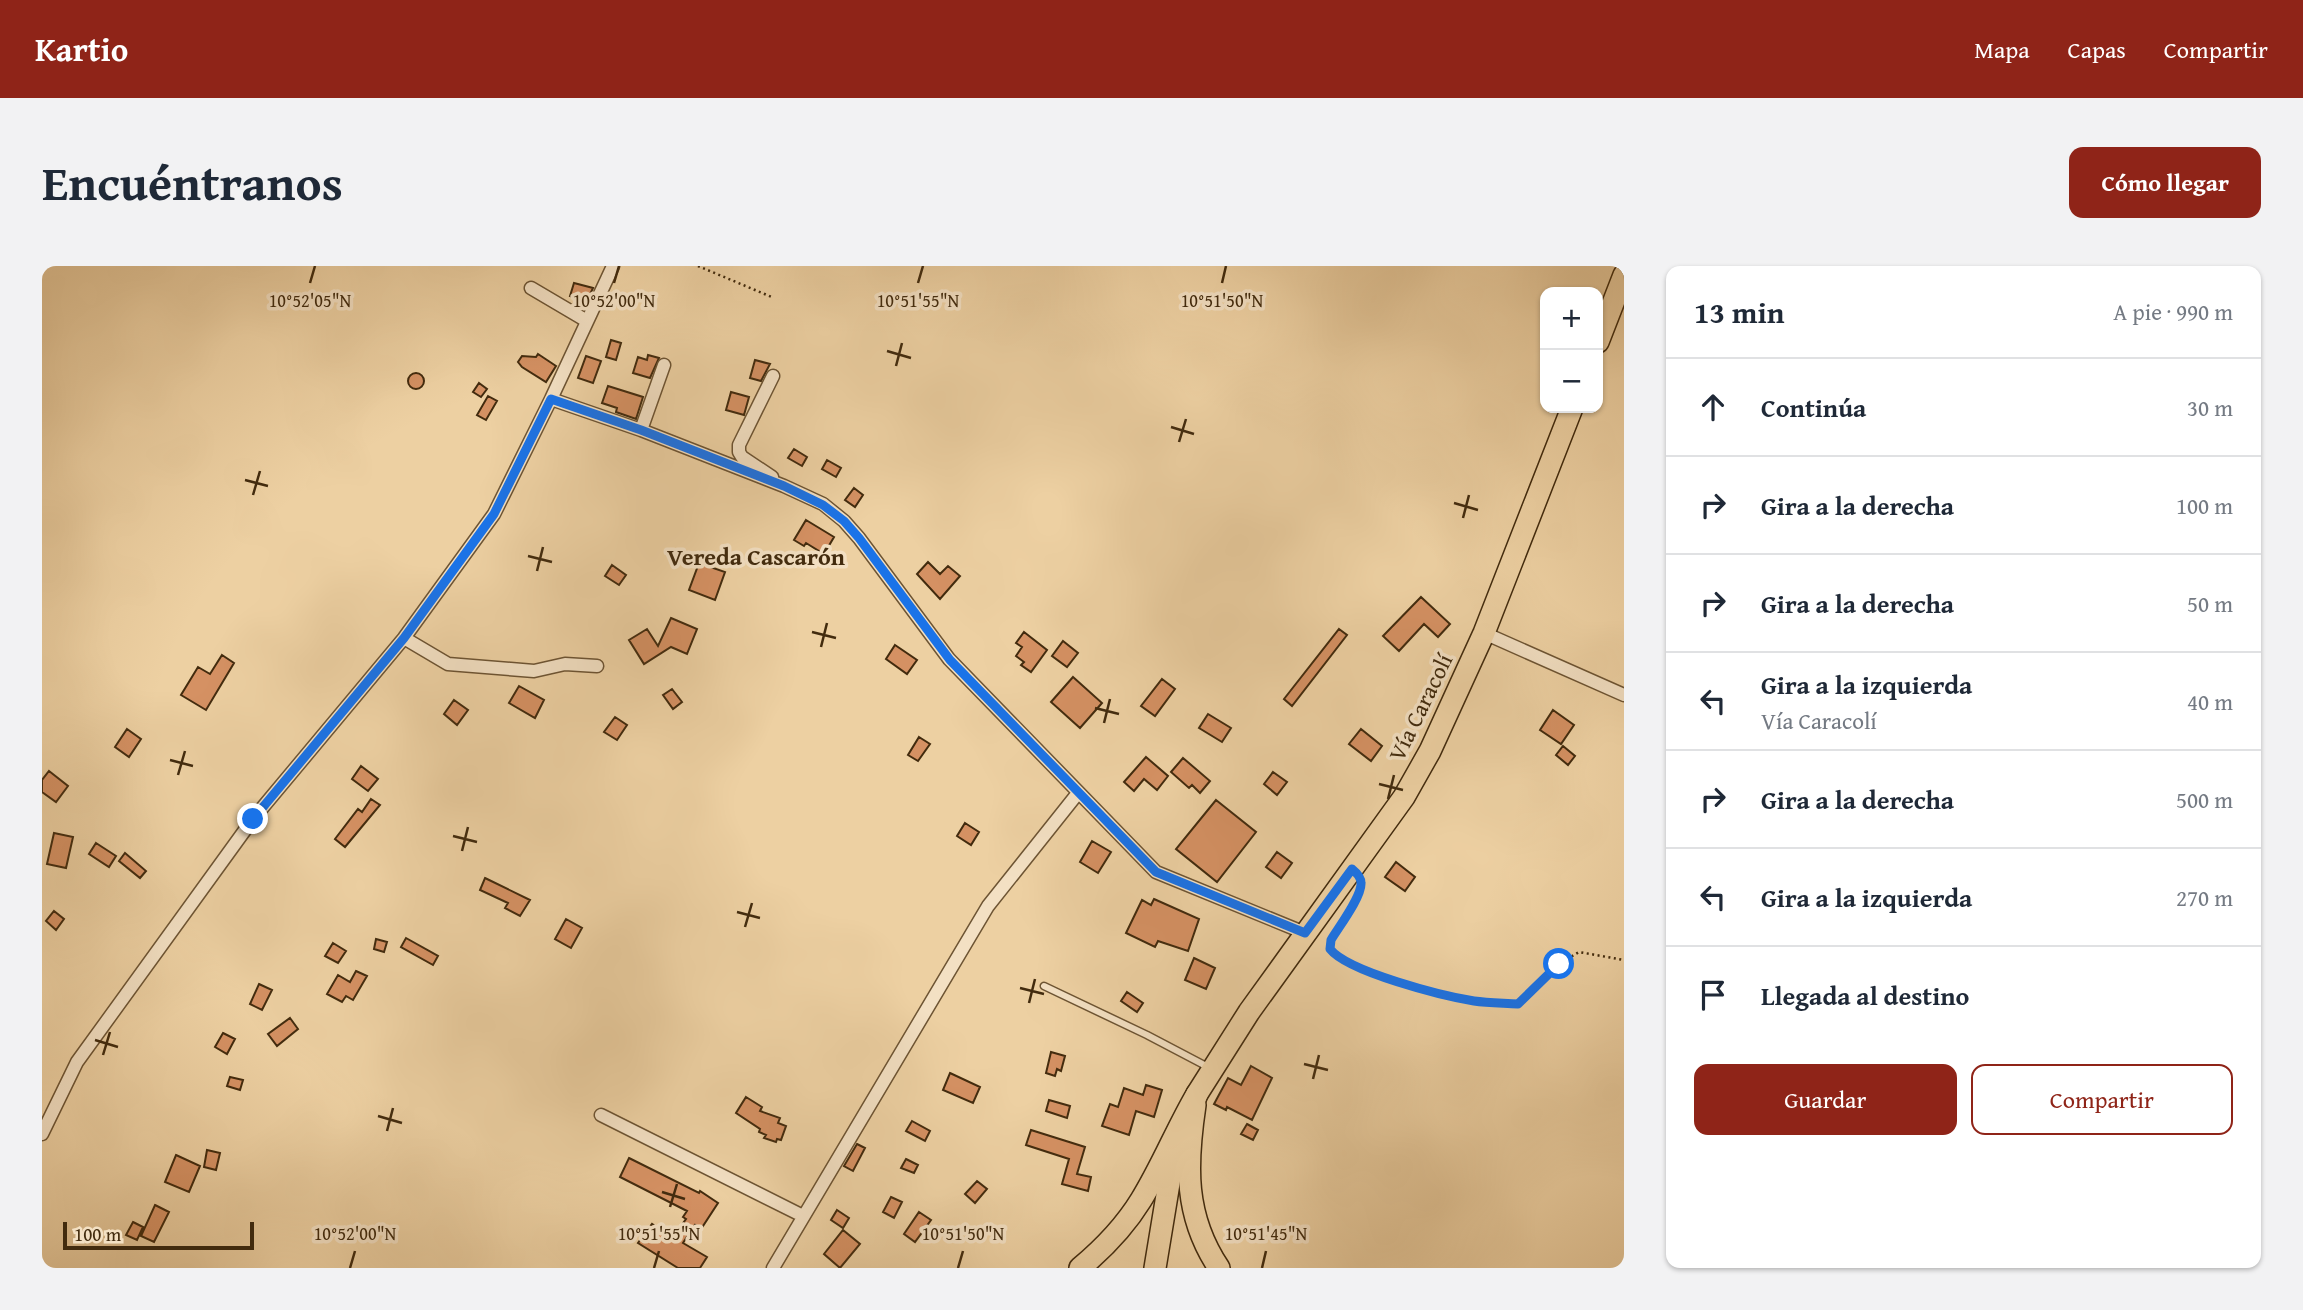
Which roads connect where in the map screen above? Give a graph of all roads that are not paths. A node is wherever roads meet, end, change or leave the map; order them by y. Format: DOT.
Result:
graph roads {
  1 [pos="613,266"];
  2 [pos="1624,275"];
  3 [pos="531,288"];
  4 [pos="587,321"];
  5 [pos="1603,329"];
  6 [pos="664,365"];
  7 [pos="774,376"];
  8 [pos="551,399"];
  9 [pos="1570,413"];
  10 [pos="641,430"];
  11 [pos="784,486"];
  12 [pos="1484,634"];
  13 [pos="404,638"];
  14 [pos="597,666"];
  15 [pos="1624,695"];
  16 [pos="1078,793"];
  17 [pos="1305,933"];
  18 [pos="1044,986"];
  19 [pos="1213,1069"];
  20 [pos="1197,1094"];
  21 [pos="601,1115"];
  22 [pos="42,1134"];
  23 [pos="803,1216"];
  24 [pos="773,1268"];
  25 [pos="1080,1268"];
  26 [pos="1155,1268"];
  27 [pos="1219,1268"];
  1 -- 4 [label="street"];
  2 -- 5 [label="main road"];
  3 -- 4 [label="street"];
  4 -- 8 [label="street"];
  6 -- 10 [label="street"];
  7 -- 11 [label="street"];
  8 -- 10 [label="street"];
  8 -- 13 [label="street"];
  9 -- 12 [label="main road, Vía Caracolí"];
  10 -- 11 [label="street"];
  11 -- 16 [label="street"];
  12 -- 15 [label="street"];
  12 -- 17 [label="main road, Vía Caracolí"];
  13 -- 14 [label="street"];
  13 -- 22 [label="street"];
  16 -- 17 [label="street"];
  16 -- 23 [label="street"];
  17 -- 19 [label="main road, Vía Caracolí"];
  18 -- 19 [label="lane"];
  19 -- 20 [label="main road, Vía Caracolí"];
  20 -- 25 [label="main road"];
  20 -- 26 [label="main road, Vía Caracolí"];
  20 -- 27 [label="main road"];
  21 -- 23 [label="street"];
  23 -- 24 [label="street"];
}
